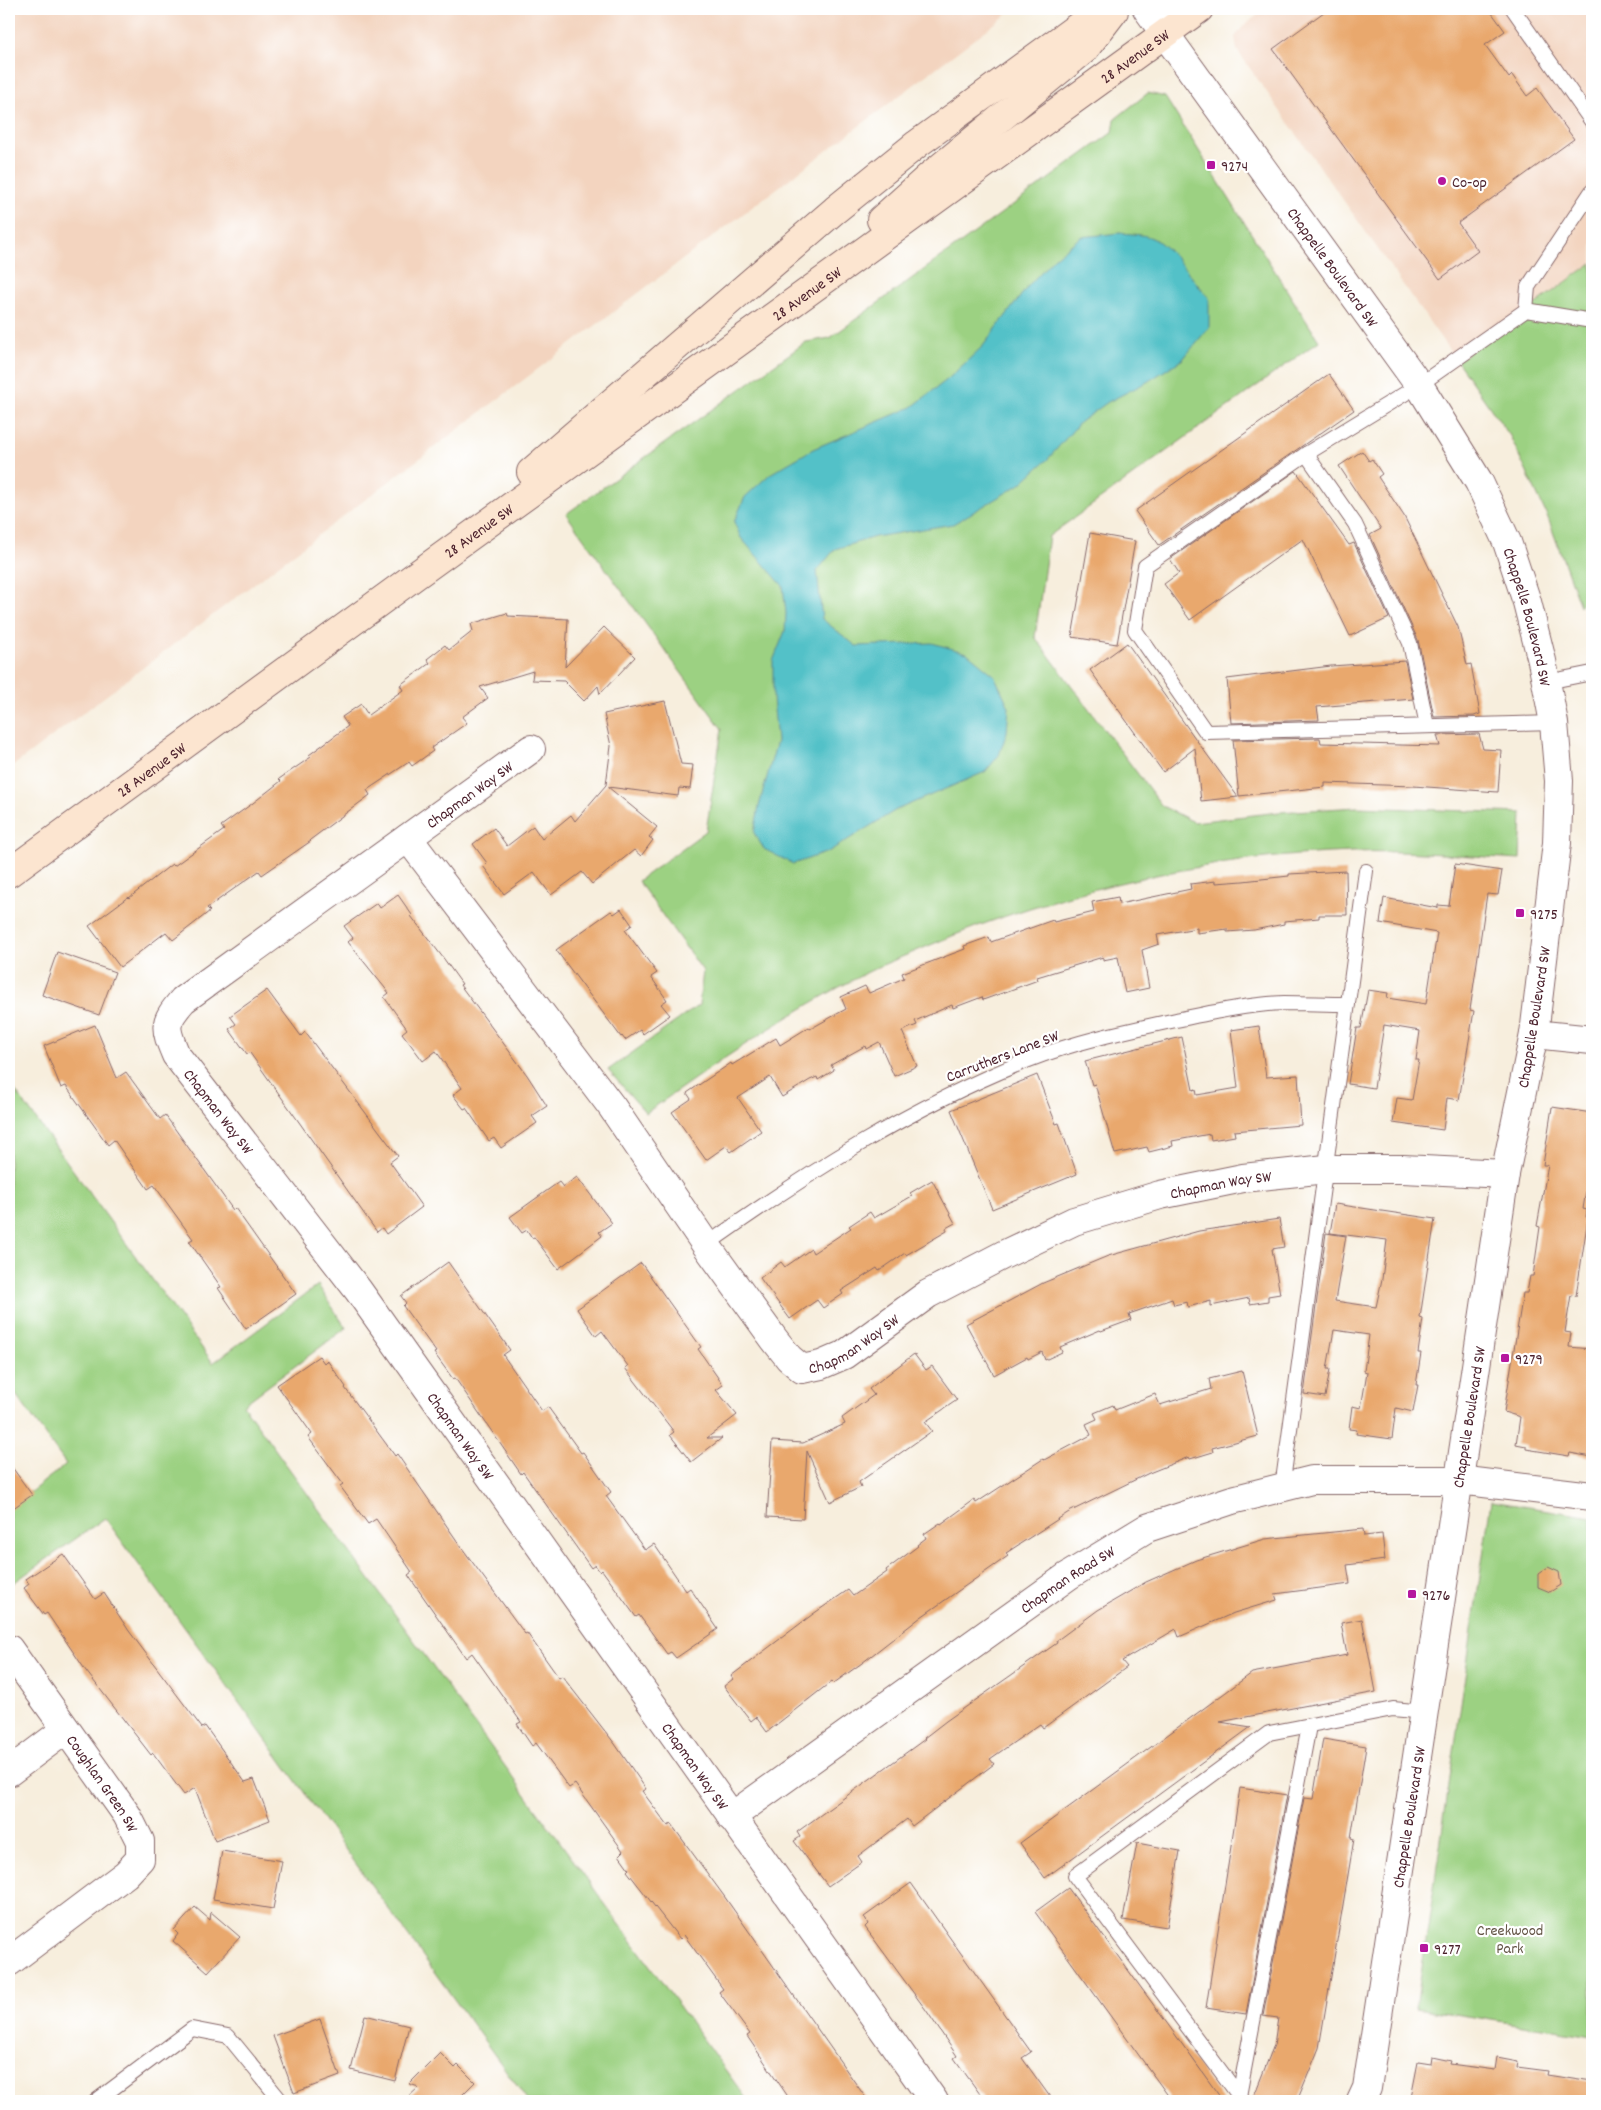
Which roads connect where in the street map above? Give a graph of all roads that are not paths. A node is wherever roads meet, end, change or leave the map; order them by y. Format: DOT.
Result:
graph roads {
  1 [pos="1102,9"];
  2 [pos="1115,9"];
  3 [pos="1147,9"];
  4 [pos="1199,9"];
  5 [pos="1513,9"];
  6 [pos="1165,34"];
  7 [pos="1592,122"];
  8 [pos="1592,191"];
  9 [pos="790,304"];
  10 [pos="1526,310"];
  11 [pos="1592,321"];
  12 [pos="1419,385"];
  13 [pos="1306,454"];
  14 [pos="414,576"];
  15 [pos="1592,673"];
  16 [pos="1547,682"];
  17 [pos="1554,723"];
  18 [pos="1427,726"];
  19 [pos="531,749"];
  20 [pos="408,838"];
  21 [pos="1366,870"];
  22 [pos="9,873"];
  23 [pos="1348,1004"];
  24 [pos="1534,1034"];
  25 [pos="1592,1040"];
  26 [pos="1326,1170"];
  27 [pos="1505,1174"];
  28 [pos="706,1245"];
  29 [pos="1459,1480"];
  30 [pos="1282,1488"];
  31 [pos="1592,1496"];
  32 [pos="9,1649"];
  33 [pos="1424,1712"];
  34 [pos="1309,1726"];
  35 [pos="65,1730"];
  36 [pos="9,1772"];
  37 [pos="731,1817"];
  38 [pos="9,1962"];
  39 [pos="1241,2099"];
  40 [pos="96,2101"];
  41 [pos="281,2101"];
  42 [pos="934,2101"];
  43 [pos="1361,2101"];
  1 -- 14 [label="main road, 28 Avenue SW"];
  2 -- 9 [label="main road"];
  3 -- 6 [label="street, Chappelle Boulevard SW"];
  4 -- 6 [label="main road, 28 Avenue SW"];
  5 -- 7 [label="lane"];
  6 -- 9 [label="main road, 28 Avenue SW"];
  6 -- 12 [label="street, Chappelle Boulevard SW"];
  8 -- 10 [label="lane"];
  9 -- 14 [label="main road, 28 Avenue SW"];
  10 -- 11 [label="lane"];
  10 -- 12 [label="lane"];
  12 -- 13 [label="lane"];
  12 -- 16 [label="street, Chappelle Boulevard SW"];
  13 -- 18 [label="lane"];
  13 -- 18 [label="lane"];
  14 -- 22 [label="main road, 28 Avenue SW"];
  15 -- 16 [label="lane"];
  16 -- 17 [label="street, Chappelle Boulevard SW"];
  17 -- 18 [label="lane"];
  17 -- 24 [label="street, Chappelle Boulevard SW"];
  19 -- 20 [label="street, Chapman Way SW"];
  20 -- 28 [label="street, Chapman Way SW"];
  20 -- 37 [label="street, Chapman Way SW"];
  21 -- 23 [label="lane"];
  23 -- 26 [label="lane"];
  23 -- 28 [label="lane, Carruthers Lane SW"];
  24 -- 25 [label="street"];
  24 -- 27 [label="street, Chappelle Boulevard SW"];
  26 -- 27 [label="street, Chapman Way SW"];
  26 -- 28 [label="street, Chapman Way SW"];
  26 -- 30 [label="lane"];
  27 -- 29 [label="street, Chappelle Boulevard SW"];
  29 -- 30 [label="street, Chapman Road SW"];
  29 -- 31 [label="street, Chapman Road SW"];
  29 -- 33 [label="street, Chappelle Boulevard SW"];
  30 -- 37 [label="street, Chapman Road SW"];
  32 -- 35 [label="street, Coughlan Green SW"];
  33 -- 34 [label="lane"];
  33 -- 43 [label="street, Chappelle Boulevard SW"];
  34 -- 39 [label="lane"];
  34 -- 39 [label="lane"];
  35 -- 36 [label="street"];
  35 -- 38 [label="street, Coughlan Green SW"];
  37 -- 42 [label="street, Chapman Way SW"];
  40 -- 41 [label="lane"];
}
